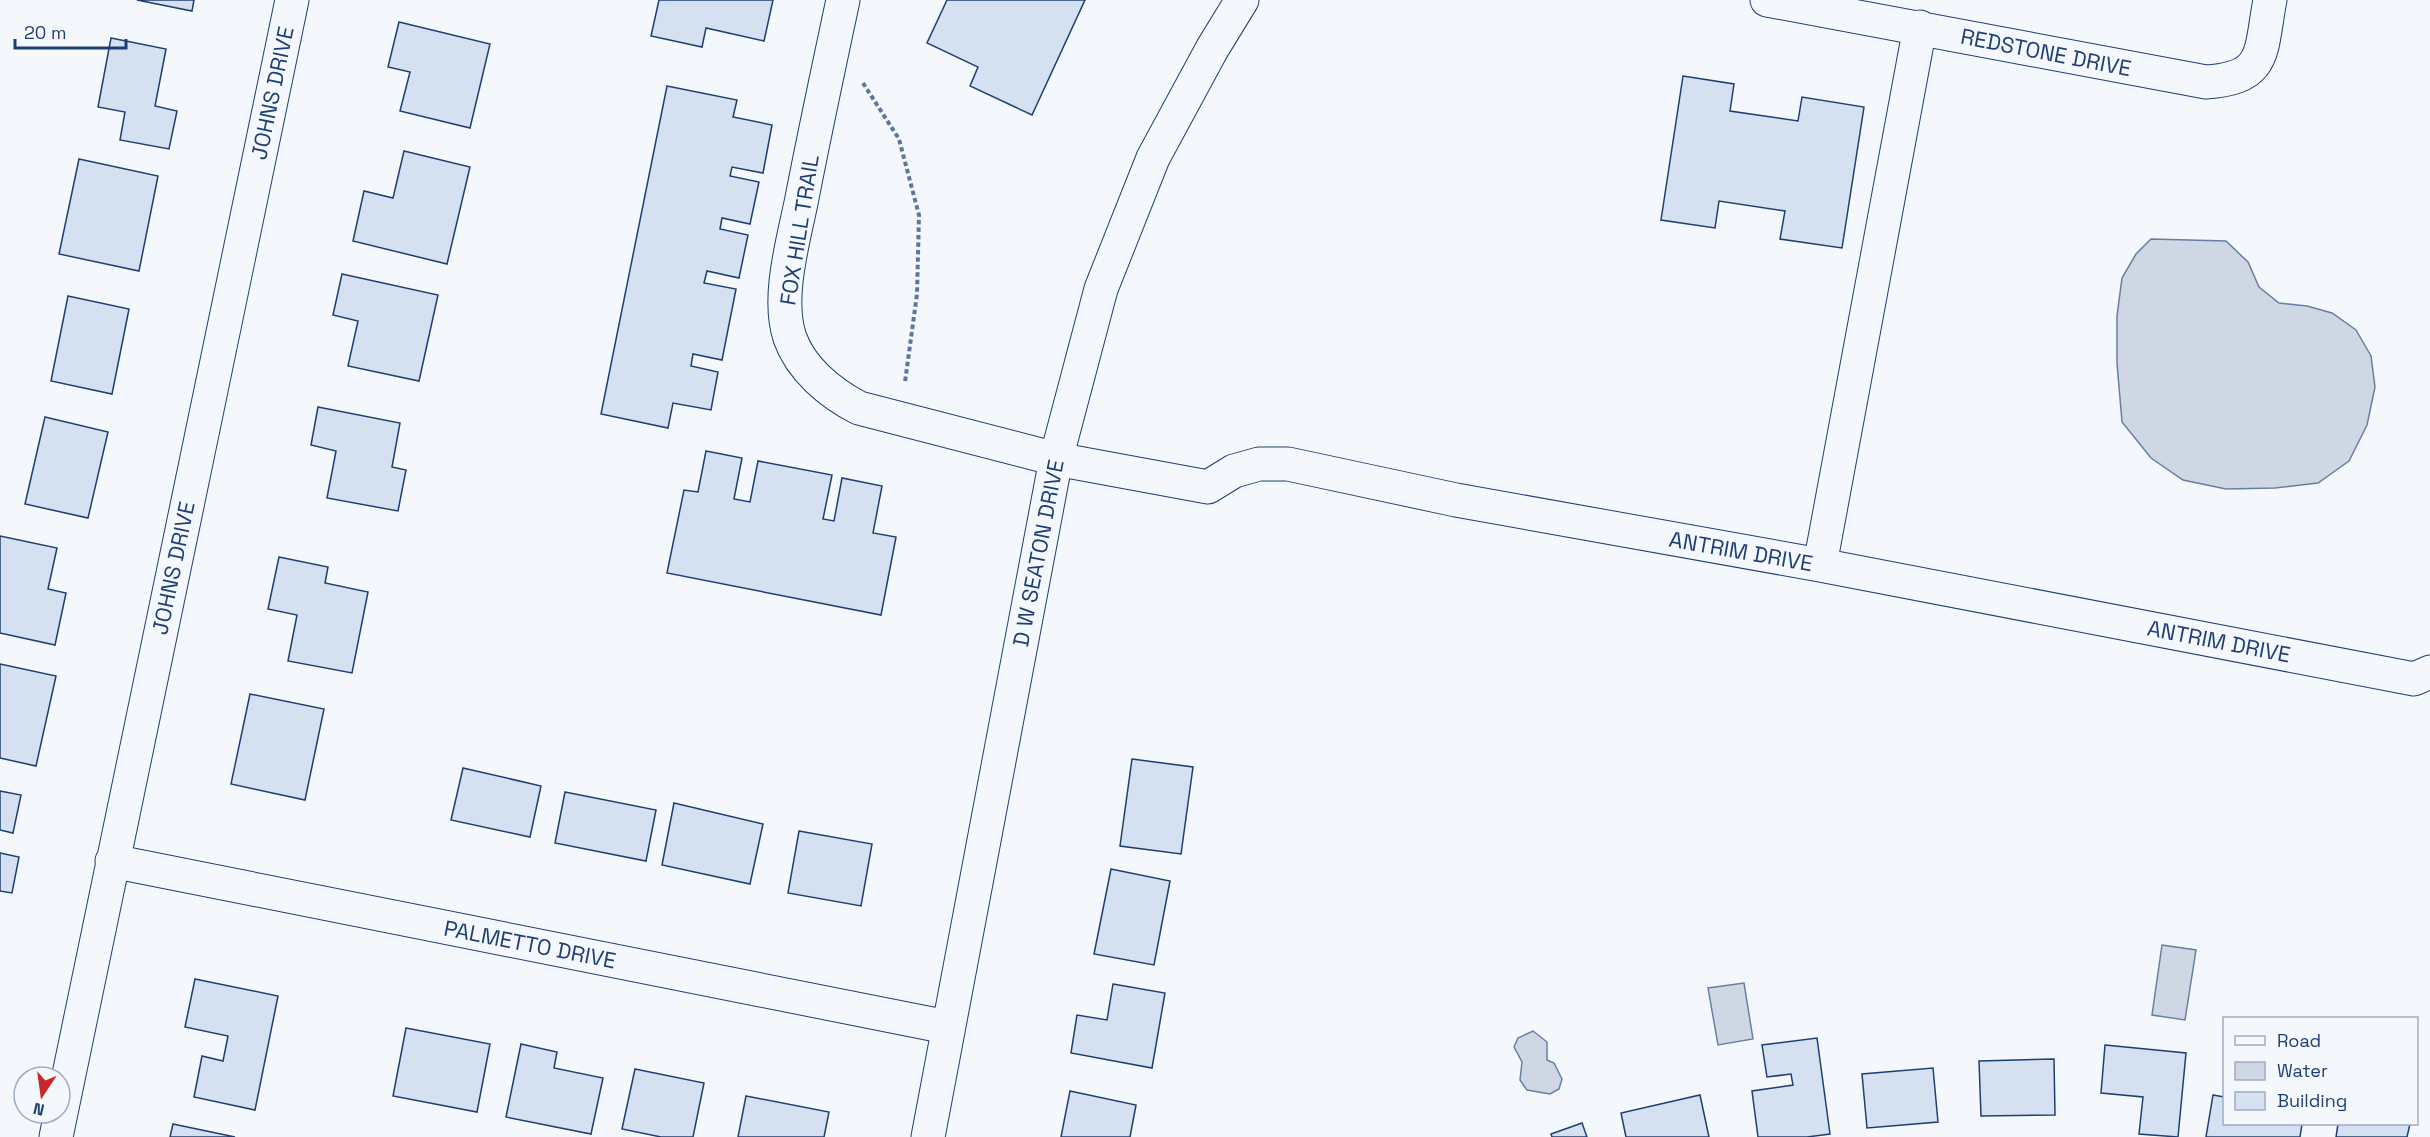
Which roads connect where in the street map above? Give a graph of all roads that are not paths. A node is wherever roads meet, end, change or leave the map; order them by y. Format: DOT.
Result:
graph roads {
  1 [pos="292,0"];
  2 [pos="843,0"];
  3 [pos="1242,0"];
  4 [pos="1767,0"];
  5 [pos="2270,0"];
  6 [pos="1920,27"];
  7 [pos="1056,459"];
  8 [pos="1820,565"];
  9 [pos="2430,672"];
  10 [pos="112,861"];
  11 [pos="947,1027"];
  12 [pos="56,1137"];
  13 [pos="928,1137"];
  1 -- 10 [label="street, JOHNS DRIVE"];
  2 -- 7 [label="street, FOX HILL TRAIL"];
  3 -- 7 [label="street, D W SEATON DRIVE"];
  4 -- 6 [label="street, REDSTONE DRIVE"];
  5 -- 6 [label="street, REDSTONE DRIVE"];
  6 -- 8 [label="street"];
  7 -- 8 [label="street, ANTRIM DRIVE"];
  7 -- 11 [label="street, D W SEATON DRIVE"];
  8 -- 9 [label="street, ANTRIM DRIVE"];
  10 -- 11 [label="street, PALMETTO DRIVE"];
  10 -- 12 [label="street, JOHNS DRIVE"];
  11 -- 13 [label="street, D W SEATON DRIVE"];
}
